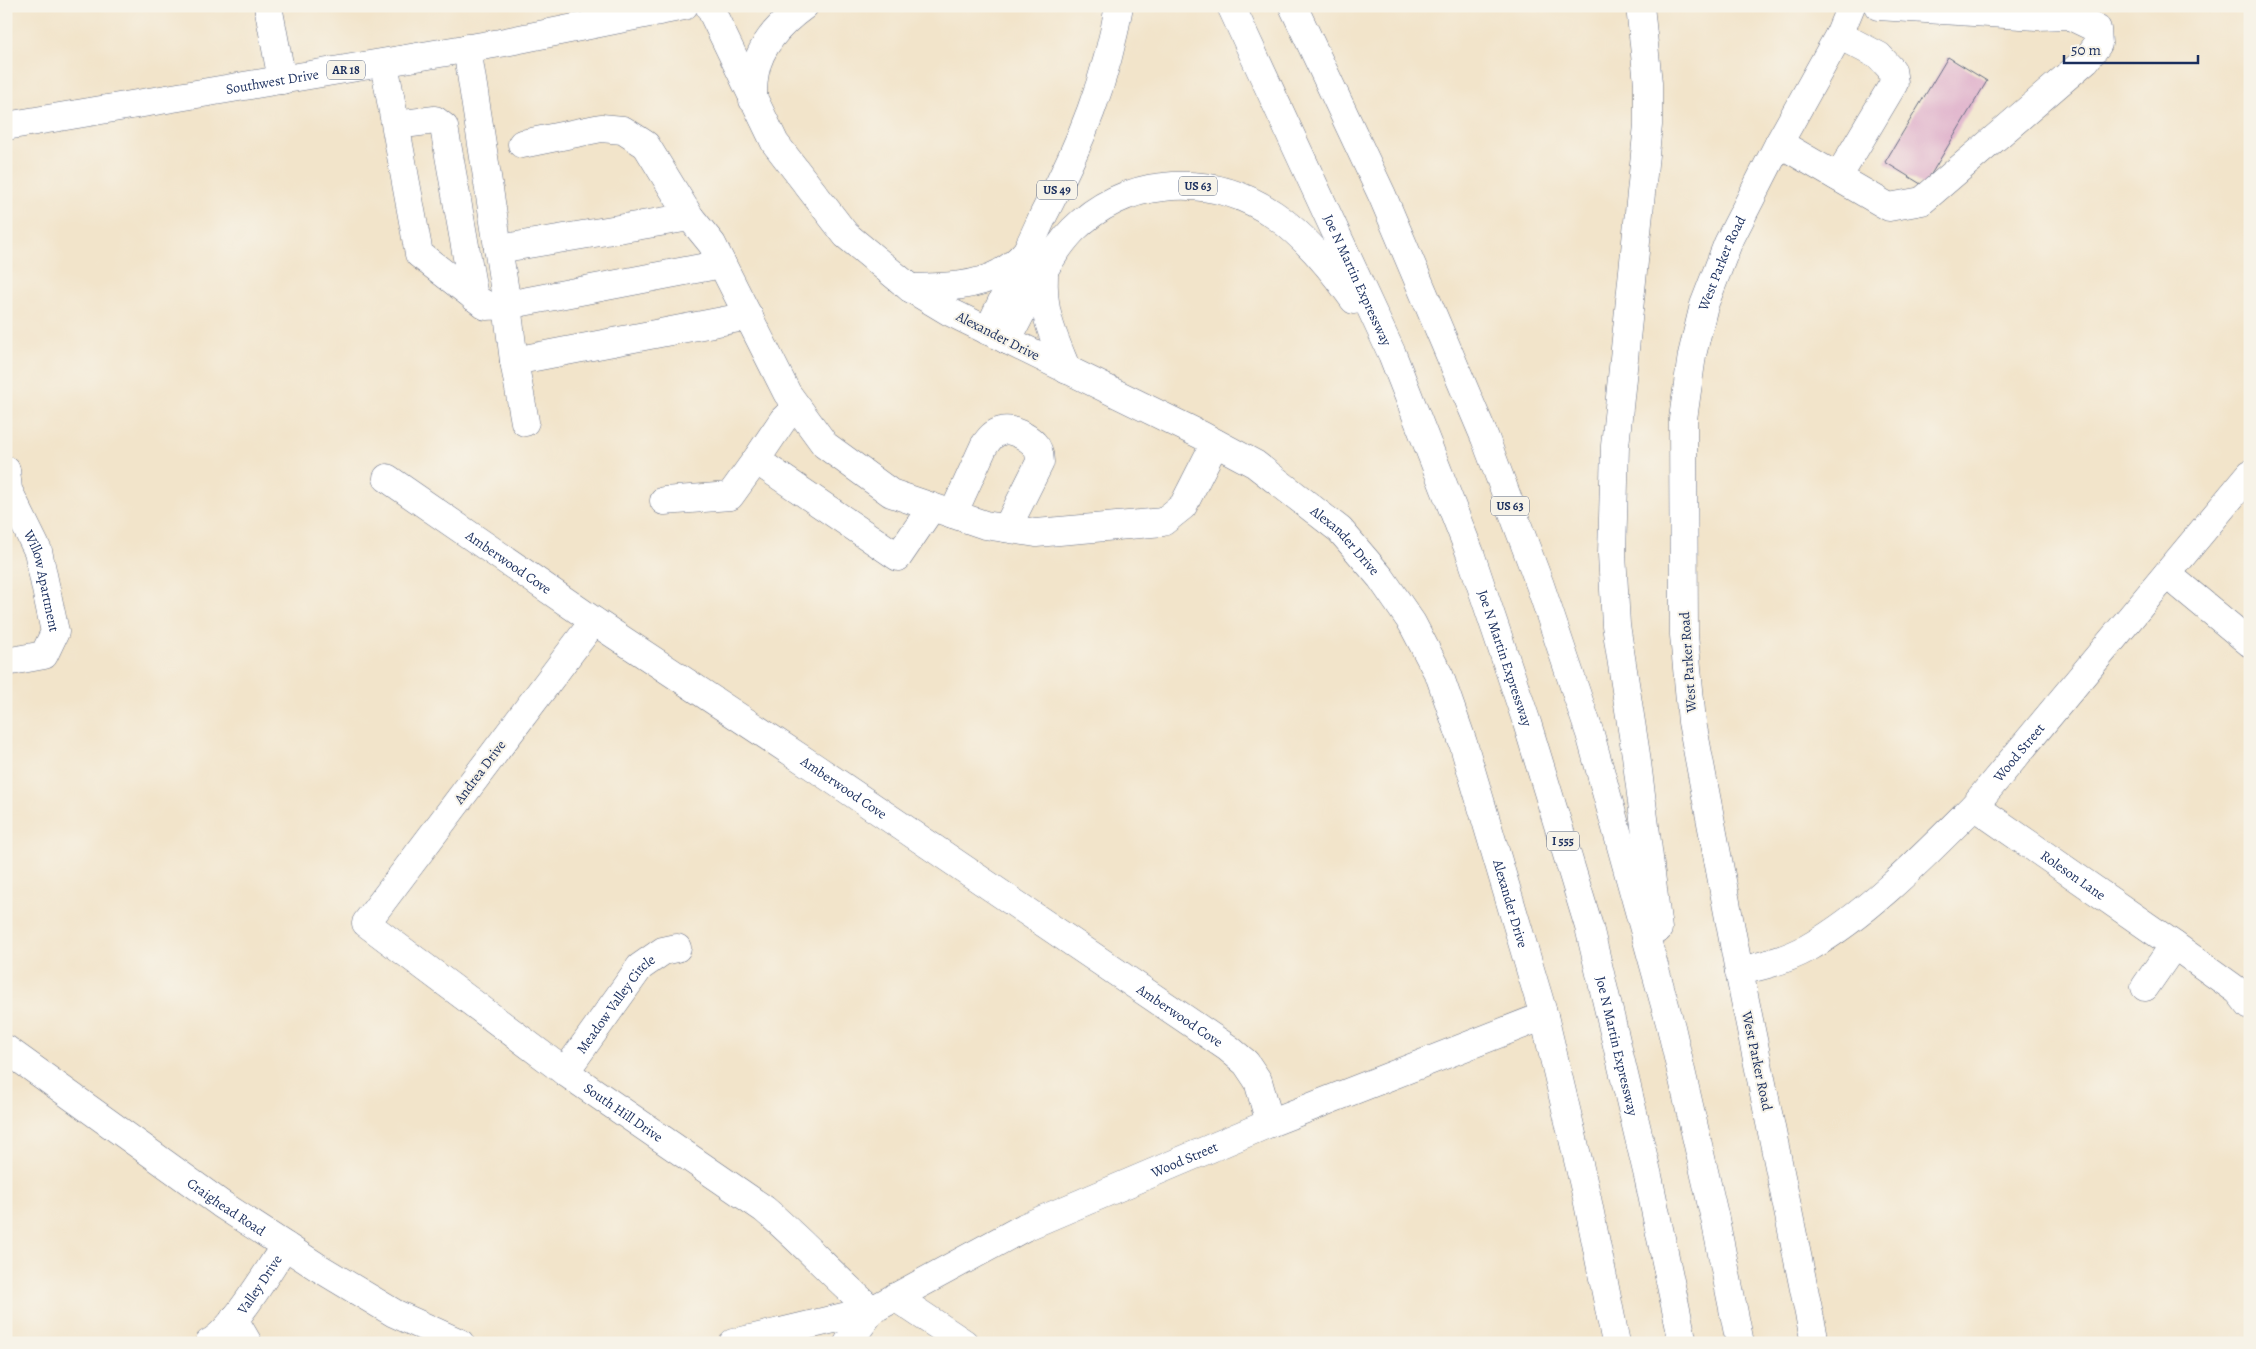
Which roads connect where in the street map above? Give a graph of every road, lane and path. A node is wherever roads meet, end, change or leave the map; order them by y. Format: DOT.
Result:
graph roads {
  1 [pos="268,6"];
  2 [pos="684,6"];
  3 [pos="709,6"];
  4 [pos="804,6"];
  5 [pos="1118,6"];
  6 [pos="1231,6"];
  7 [pos="1293,6"];
  8 [pos="1640,6"];
  9 [pos="1851,6"];
  10 [pos="1878,6"];
  11 [pos="1945,8"];
  12 [pos="2069,11"];
  13 [pos="1839,35"];
  14 [pos="467,48"];
  15 [pos="384,63"];
  16 [pos="282,80"];
  17 [pos="752,100"];
  18 [pos="396,125"];
  19 [pos="6,126"];
  20 [pos="1779,143"];
  21 [pos="522,144"];
  22 [pos="1838,177"];
  23 [pos="690,216"];
  24 [pos="498,249"];
  25 [pos="1025,254"];
  26 [pos="722,264"];
  27 [pos="1044,273"];
  28 [pos="910,288"];
  29 [pos="474,297"];
  30 [pos="507,305"];
  31 [pos="749,316"];
  32 [pos="998,336"];
  33 [pos="1392,354"];
  34 [pos="514,361"];
  35 [pos="1067,370"];
  36 [pos="797,407"];
  37 [pos="525,422"];
  38 [pos="1215,443"];
  39 [pos="756,460"];
  40 [pos="2250,474"];
  41 [pos="387,478"];
  42 [pos="7,484"];
  43 [pos="664,501"];
  44 [pos="948,507"];
  45 [pos="1010,522"];
  46 [pos="2167,574"];
  47 [pos="594,621"];
  48 [pos="2250,643"];
  49 [pos="6,662"];
  50 [pos="1974,806"];
  51 [pos="366,924"];
  52 [pos="2174,945"];
  53 [pos="676,948"];
  54 [pos="1739,971"];
  55 [pos="2145,987"];
  56 [pos="2250,1006"];
  57 [pos="1544,1016"];
  58 [pos="1671,1027"];
  59 [pos="6,1049"];
  60 [pos="565,1072"];
  61 [pos="1270,1123"];
  62 [pos="285,1246"];
  63 [pos="895,1297"];
  64 [pos="872,1310"];
  65 [pos="234,1319"];
  66 [pos="780,1332"];
  67 [pos="209,1343"];
  68 [pos="248,1343"];
  69 [pos="460,1343"];
  70 [pos="733,1343"];
  71 [pos="809,1343"];
  72 [pos="848,1343"];
  73 [pos="964,1343"];
  74 [pos="1616,1343"];
  75 [pos="1683,1343"];
  76 [pos="1740,1343"];
  77 [pos="1815,1343"];
  1 -- 16 [label="main road"];
  2 -- 14 [label="main road, Southwest Drive / AR 18"];
  3 -- 17 [label="main road, Alexander Drive"];
  4 -- 17 [label="main road"];
  5 -- 25 [label="main road, US 49"];
  6 -- 33 [label="main road, Joe N Martin Expressway"];
  7 -- 58 [label="main road, US 63"];
  8 -- 58 [label="main road"];
  9 -- 13 [label="main road, West Parker Road"];
  10 -- 11 [label="main road"];
  11 -- 12 [label="main road"];
  12 -- 22 [label="main road"];
  13 -- 20 [label="main road, West Parker Road"];
  13 -- 22 [label="main road"];
  14 -- 15 [label="main road, Southwest Drive / AR 18"];
  14 -- 24 [label="main road"];
  15 -- 16 [label="main road, Southwest Drive / AR 18"];
  15 -- 18 [label="main road"];
  16 -- 19 [label="main road, Southwest Drive / AR 18"];
  17 -- 28 [label="main road, Alexander Drive"];
  18 -- 29 [label="main road"];
  18 -- 29 [label="main road"];
  20 -- 22 [label="main road"];
  20 -- 54 [label="main road, West Parker Road"];
  21 -- 23 [label="main road"];
  23 -- 24 [label="main road"];
  23 -- 26 [label="main road"];
  24 -- 30 [label="main road"];
  25 -- 28 [label="main road, US 49"];
  25 -- 32 [label="main road, US 49"];
  26 -- 30 [label="main road"];
  26 -- 31 [label="main road"];
  27 -- 32 [label="main road, US 63"];
  27 -- 33 [label="main road, US 63"];
  27 -- 35 [label="main road"];
  28 -- 32 [label="main road, Alexander Drive"];
  29 -- 30 [label="main road"];
  30 -- 34 [label="main road"];
  31 -- 34 [label="main road"];
  31 -- 36 [label="main road"];
  32 -- 35 [label="main road, Alexander Drive"];
  33 -- 75 [label="main road, Joe N Martin Expressway / I 555"];
  34 -- 37 [label="main road"];
  35 -- 38 [label="main road, Alexander Drive"];
  36 -- 39 [label="main road"];
  36 -- 44 [label="main road"];
  38 -- 45 [label="main road"];
  38 -- 57 [label="main road, Alexander Drive"];
  39 -- 43 [label="main road"];
  39 -- 44 [label="main road"];
  40 -- 46 [label="main road, Wood Street"];
  41 -- 47 [label="main road, Amberwood Cove"];
  42 -- 49 [label="main road, Willow Apartment"];
  44 -- 45 [label="main road"];
  44 -- 45 [label="main road"];
  46 -- 48 [label="main road"];
  46 -- 50 [label="main road, Wood Street"];
  47 -- 51 [label="main road, Andrea Drive"];
  47 -- 61 [label="main road, Amberwood Cove"];
  50 -- 52 [label="main road, Roleson Lane"];
  50 -- 54 [label="main road, Wood Street"];
  51 -- 60 [label="main road, South Hill Drive"];
  52 -- 55 [label="main road"];
  52 -- 56 [label="main road, Roleson Lane"];
  53 -- 60 [label="main road, Meadow Valley Circle"];
  54 -- 77 [label="main road, West Parker Road"];
  57 -- 61 [label="main road, Wood Street"];
  57 -- 74 [label="main road, Alexander Drive"];
  58 -- 76 [label="main road"];
  59 -- 62 [label="main road, Craighead Road"];
  60 -- 64 [label="main road, South Hill Drive"];
  61 -- 63 [label="main road, Wood Street"];
  62 -- 65 [label="main road, Valley Drive"];
  62 -- 69 [label="main road, Craighead Road"];
  63 -- 64 [label="main road, Wood Street"];
  63 -- 73 [label="main road"];
  64 -- 66 [label="main road"];
  64 -- 72 [label="main road, Wood Street"];
  65 -- 67 [label="main road, Valley Drive"];
  65 -- 68 [label="main road"];
  66 -- 70 [label="main road"];
  66 -- 71 [label="main road"];
}
